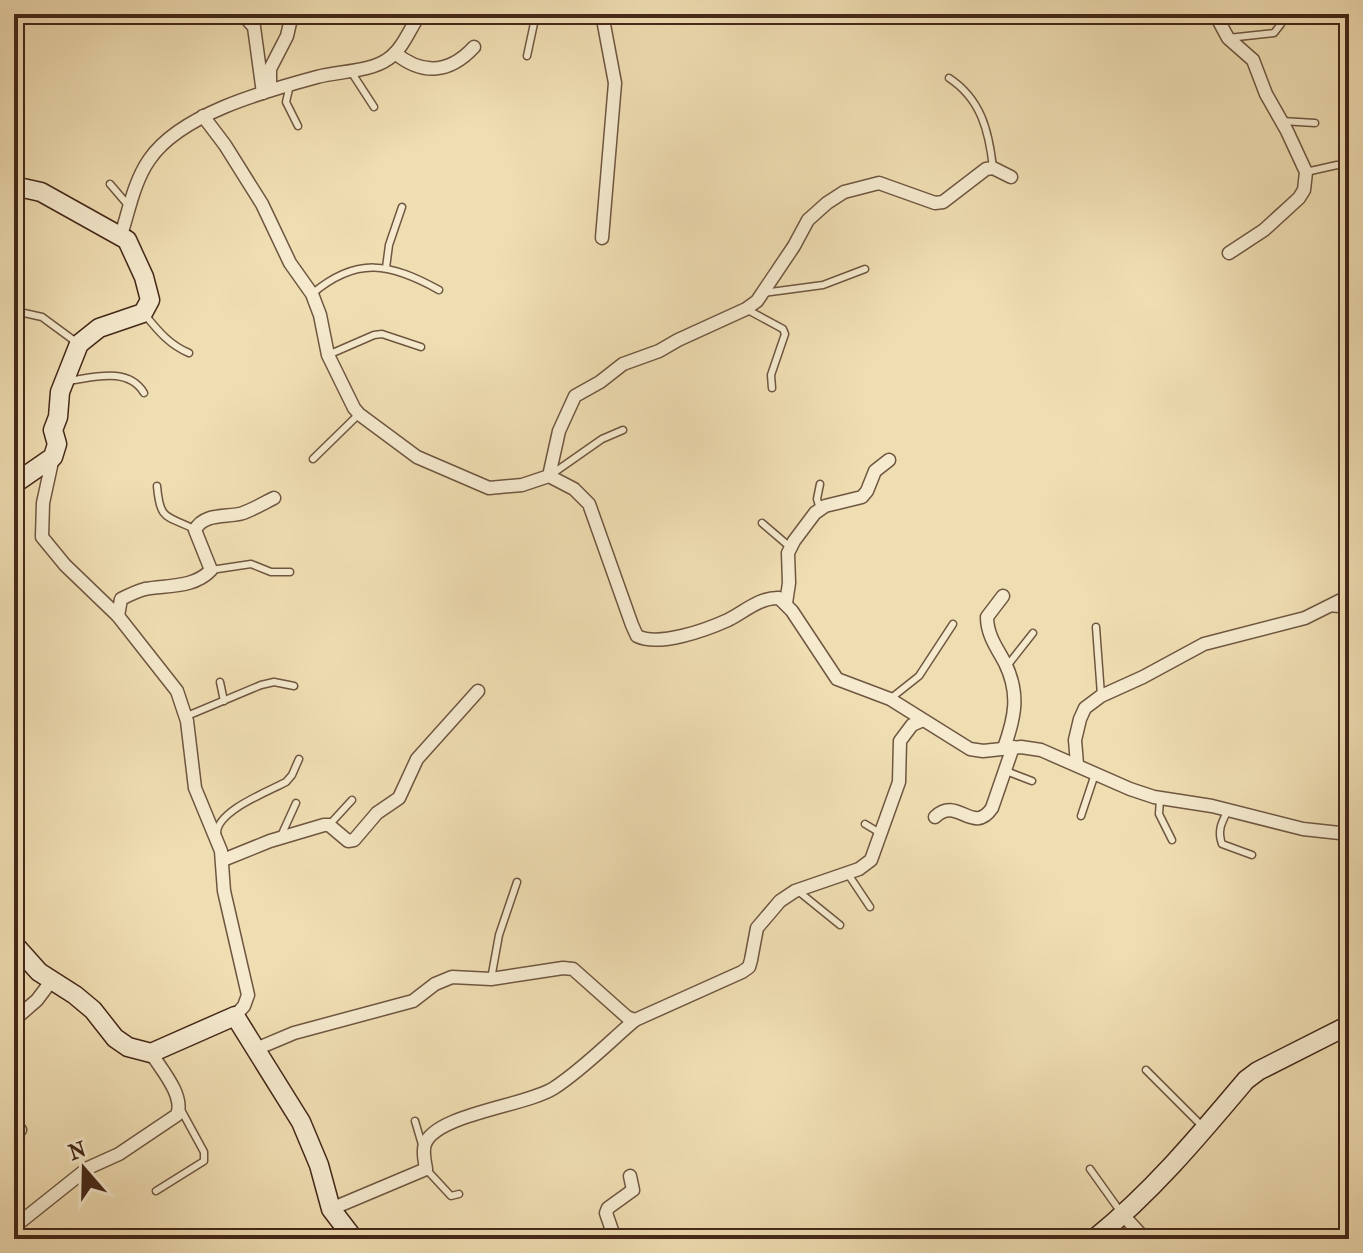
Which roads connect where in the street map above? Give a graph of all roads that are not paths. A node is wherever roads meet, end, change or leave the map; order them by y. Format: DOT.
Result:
graph roads {
  1 [pos="238,14"];
  2 [pos="292,14"];
  3 [pos="420,14"];
  4 [pos="536,14"];
  5 [pos="602,14"];
  6 [pos="1215,14"];
  7 [pos="1277,15"];
  8 [pos="1228,38"];
  9 [pos="474,47"];
  10 [pos="395,53"];
  11 [pos="527,56"];
  12 [pos="350,70"];
  13 [pos="949,78"];
  14 [pos="290,85"];
  15 [pos="267,92"];
  16 [pos="374,107"];
  17 [pos="203,116"];
  18 [pos="1282,121"];
  19 [pos="1315,123"];
  20 [pos="298,126"];
  21 [pos="1349,167"];
  22 [pos="993,168"];
  23 [pos="1306,172"];
  24 [pos="1011,177"];
  25 [pos="110,184"];
  26 [pos="14,186"];
  27 [pos="130,206"];
  28 [pos="402,207"];
  29 [pos="121,235"];
  30 [pos="602,238"];
  31 [pos="1229,253"];
  32 [pos="386,268"];
  33 [pos="865,269"];
  34 [pos="439,290"];
  35 [pos="763,293"];
  36 [pos="312,294"];
  37 [pos="746,309"];
  38 [pos="24,313"];
  39 [pos="143,313"];
  40 [pos="79,344"];
  41 [pos="421,347"];
  42 [pos="189,353"];
  43 [pos="328,355"];
  44 [pos="63,381"];
  45 [pos="772,388"];
  46 [pos="144,393"];
  47 [pos="359,414"];
  48 [pos="623,430"];
  49 [pos="53,457"];
  50 [pos="313,459"];
  51 [pos="889,460"];
  52 [pos="549,476"];
  53 [pos="14,484"];
  54 [pos="820,484"];
  55 [pos="157,486"];
  56 [pos="274,498"];
  57 [pos="820,509"];
  58 [pos="762,523"];
  59 [pos="195,530"];
  60 [pos="790,547"];
  61 [pos="211,570"];
  62 [pos="290,572"];
  63 [pos="1003,596"];
  64 [pos="1349,596"];
  65 [pos="786,603"];
  66 [pos="1326,608"];
  67 [pos="1349,610"];
  68 [pos="118,616"];
  69 [pos="953,624"];
  70 [pos="1096,627"];
  71 [pos="1033,633"];
  72 [pos="1007,666"];
  73 [pos="220,682"];
  74 [pos="294,686"];
  75 [pos="478,691"];
  76 [pos="1101,696"];
  77 [pos="890,699"];
  78 [pos="224,701"];
  79 [pos="187,720"];
  80 [pos="921,721"];
  81 [pos="1009,748"];
  82 [pos="299,759"];
  83 [pos="1077,764"];
  84 [pos="1005,770"];
  85 [pos="1095,774"];
  86 [pos="1032,781"];
  87 [pos="1160,798"];
  88 [pos="352,800"];
  89 [pos="296,803"];
  90 [pos="1228,810"];
  91 [pos="1081,816"];
  92 [pos="935,817"];
  93 [pos="865,824"];
  94 [pos="329,825"];
  95 [pos="882,834"];
  96 [pos="1349,834"];
  97 [pos="280,837"];
  98 [pos="1172,840"];
  99 [pos="218,841"];
  100 [pos="1252,855"];
  101 [pos="223,860"];
  102 [pos="847,873"];
  103 [pos="517,882"];
  104 [pos="798,891"];
  105 [pos="870,907"];
  106 [pos="840,925"];
  107 [pos="14,944"];
  108 [pos="491,979"];
  109 [pos="52,980"];
  110 [pos="235,1016"];
  111 [pos="14,1020"];
  112 [pos="635,1020"];
  113 [pos="1349,1025"];
  114 [pos="256,1049"];
  115 [pos="151,1053"];
  116 [pos="1146,1070"];
  117 [pos="180,1108"];
  118 [pos="415,1121"];
  119 [pos="1205,1129"];
  120 [pos="423,1149"];
  121 [pos="426,1169"];
  122 [pos="1090,1169"];
  123 [pos="630,1176"];
  124 [pos="156,1191"];
  125 [pos="459,1194"];
  126 [pos="331,1209"];
  127 [pos="1123,1215"];
  128 [pos="14,1227"];
  129 [pos="349,1237"];
  130 [pos="615,1239"];
  131 [pos="1094,1239"];
  132 [pos="1145,1239"];
  1 -- 15 [label="street"];
  2 -- 15 [label="street"];
  3 -- 10 [label="street"];
  4 -- 11 [label="lane"];
  5 -- 30 [label="street"];
  6 -- 8 [label="street"];
  7 -- 8 [label="lane"];
  8 -- 18 [label="street"];
  9 -- 10 [label="street"];
  10 -- 12 [label="street"];
  12 -- 14 [label="street"];
  12 -- 16 [label="lane"];
  13 -- 22 [label="lane"];
  14 -- 15 [label="street"];
  14 -- 20 [label="lane"];
  15 -- 17 [label="street"];
  17 -- 27 [label="street"];
  17 -- 36 [label="street"];
  18 -- 19 [label="lane"];
  18 -- 23 [label="street"];
  21 -- 23 [label="lane"];
  22 -- 24 [label="street"];
  22 -- 35 [label="street"];
  23 -- 31 [label="street"];
  25 -- 27 [label="lane"];
  26 -- 29 [label="street"];
  27 -- 29 [label="street"];
  28 -- 32 [label="lane"];
  29 -- 39 [label="street"];
  32 -- 34 [label="lane"];
  32 -- 36 [label="lane"];
  33 -- 35 [label="lane"];
  35 -- 37 [label="street"];
  36 -- 43 [label="street"];
  37 -- 45 [label="lane"];
  37 -- 52 [label="street"];
  38 -- 40 [label="lane"];
  39 -- 40 [label="street"];
  39 -- 42 [label="lane"];
  40 -- 44 [label="street"];
  41 -- 43 [label="lane"];
  43 -- 47 [label="street"];
  44 -- 46 [label="lane"];
  44 -- 49 [label="street"];
  47 -- 50 [label="lane"];
  47 -- 52 [label="street"];
  48 -- 52 [label="lane"];
  49 -- 53 [label="street"];
  49 -- 68 [label="street"];
  51 -- 57 [label="street"];
  52 -- 65 [label="street"];
  54 -- 57 [label="lane"];
  55 -- 59 [label="lane"];
  56 -- 59 [label="street"];
  57 -- 60 [label="street"];
  58 -- 60 [label="lane"];
  59 -- 61 [label="street"];
  60 -- 65 [label="street"];
  61 -- 62 [label="lane"];
  61 -- 68 [label="street"];
  63 -- 72 [label="street"];
  64 -- 66 [label="street"];
  65 -- 77 [label="street"];
  66 -- 67 [label="lane"];
  66 -- 76 [label="street"];
  68 -- 79 [label="street"];
  69 -- 77 [label="lane"];
  70 -- 76 [label="lane"];
  71 -- 72 [label="lane"];
  72 -- 81 [label="street"];
  73 -- 78 [label="lane"];
  74 -- 78 [label="lane"];
  75 -- 94 [label="street"];
  76 -- 83 [label="street"];
  77 -- 80 [label="street"];
  78 -- 79 [label="lane"];
  79 -- 99 [label="street"];
  80 -- 81 [label="street"];
  80 -- 95 [label="street"];
  81 -- 83 [label="street"];
  81 -- 84 [label="street"];
  82 -- 99 [label="lane"];
  83 -- 85 [label="street"];
  84 -- 86 [label="lane"];
  84 -- 92 [label="street"];
  85 -- 87 [label="street"];
  85 -- 91 [label="lane"];
  87 -- 90 [label="street"];
  87 -- 98 [label="lane"];
  88 -- 94 [label="lane"];
  89 -- 97 [label="lane"];
  90 -- 96 [label="street"];
  90 -- 100 [label="lane"];
  93 -- 95 [label="lane"];
  94 -- 97 [label="street"];
  95 -- 102 [label="street"];
  97 -- 101 [label="street"];
  99 -- 101 [label="street"];
  101 -- 110 [label="street"];
  102 -- 104 [label="street"];
  102 -- 105 [label="lane"];
  103 -- 108 [label="lane"];
  104 -- 106 [label="lane"];
  104 -- 112 [label="street"];
  107 -- 109 [label="street"];
  108 -- 112 [label="street"];
  108 -- 114 [label="street"];
  109 -- 111 [label="street"];
  109 -- 115 [label="street"];
  110 -- 114 [label="street"];
  110 -- 115 [label="street"];
  112 -- 120 [label="street"];
  113 -- 119 [label="street"];
  114 -- 126 [label="street"];
  115 -- 117 [label="street"];
  116 -- 119 [label="lane"];
  117 -- 124 [label="lane"];
  117 -- 128 [label="street"];
  118 -- 120 [label="lane"];
  119 -- 127 [label="street"];
  120 -- 121 [label="street"];
  121 -- 125 [label="lane"];
  121 -- 126 [label="street"];
  122 -- 127 [label="lane"];
  123 -- 130 [label="street"];
  126 -- 129 [label="street"];
  127 -- 131 [label="street"];
  127 -- 132 [label="street"];
}
